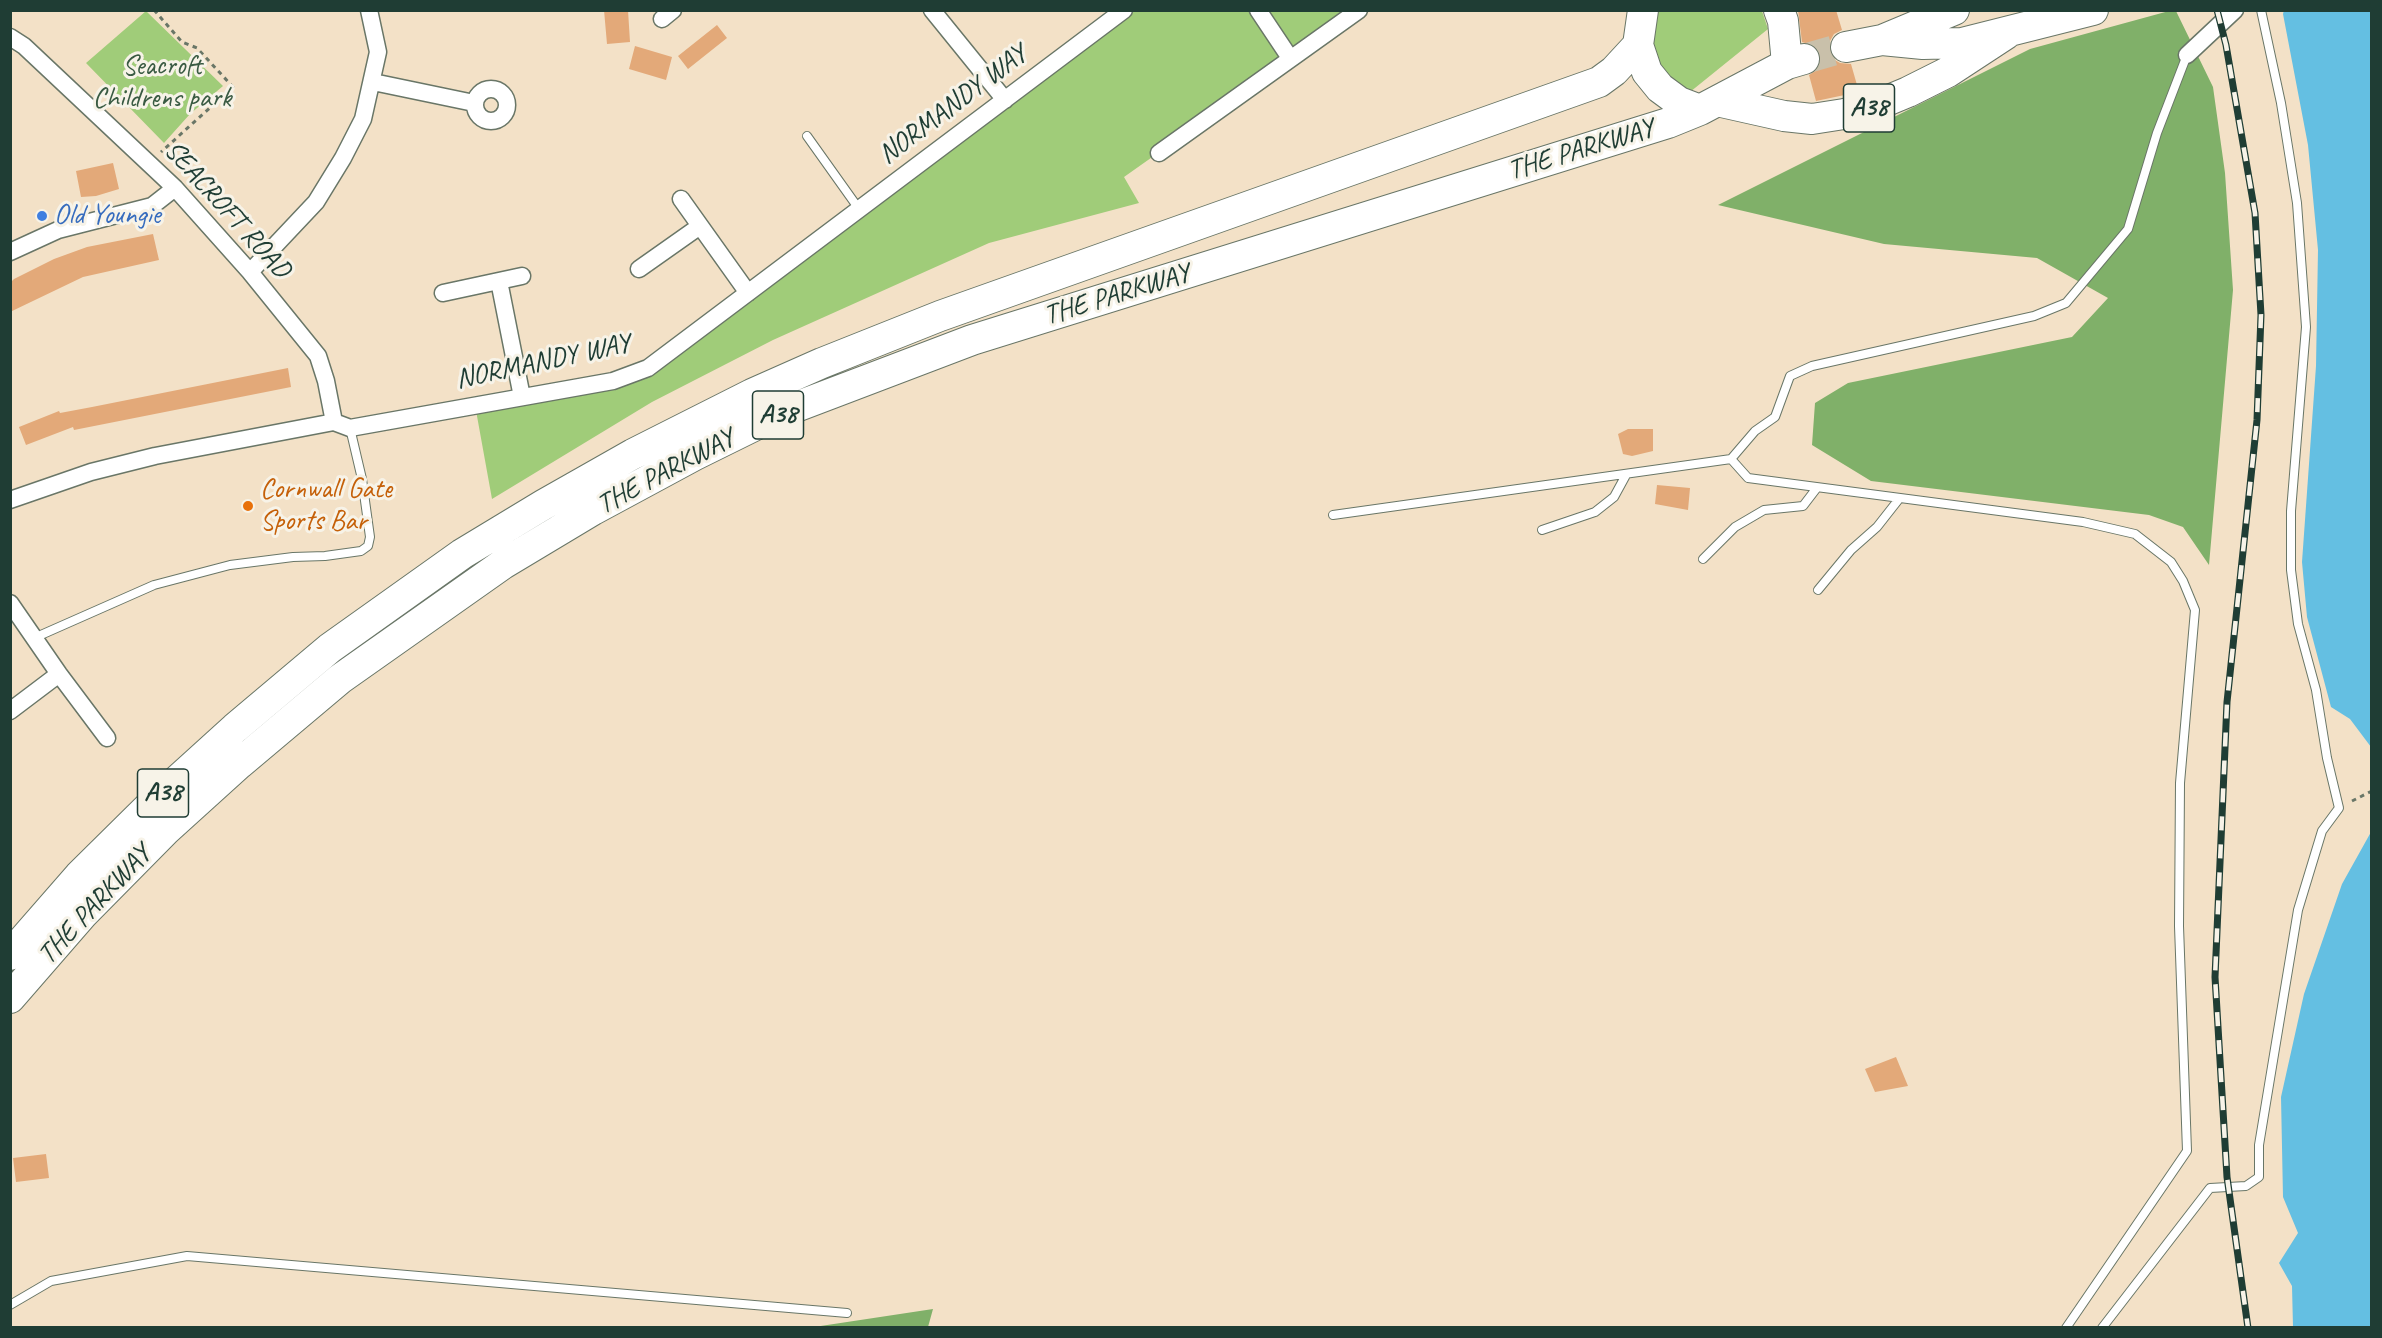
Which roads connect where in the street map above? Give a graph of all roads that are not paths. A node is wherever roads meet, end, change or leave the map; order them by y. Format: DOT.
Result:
graph roads {
  1 [pos="369,10"];
  2 [pos="932,10"];
  3 [pos="1124,10"];
  4 [pos="1258,10"];
  5 [pos="1359,10"];
  6 [pos="1643,10"];
  7 [pos="1779,10"];
  8 [pos="1954,10"];
  9 [pos="2235,10"];
  10 [pos="2261,10"];
  11 [pos="2087,12"];
  12 [pos="2006,34"];
  13 [pos="10,38"];
  14 [pos="1882,40"];
  15 [pos="1638,45"];
  16 [pos="1846,47"];
  17 [pos="2187,56"];
  18 [pos="1290,58"];
  19 [pos="373,82"];
  20 [pos="1005,100"];
  21 [pos="474,103"];
  22 [pos="1708,105"];
  23 [pos="807,136"];
  24 [pos="1159,153"];
  25 [pos="175,188"];
  26 [pos="681,199"];
  27 [pos="859,209"];
  28 [pos="700,226"];
  29 [pos="10,252"];
  30 [pos="639,269"];
  31 [pos="250,272"];
  32 [pos="522,276"];
  33 [pos="499,281"];
  34 [pos="443,293"];
  35 [pos="748,293"];
  36 [pos="522,397"];
  37 [pos="342,425"];
  38 [pos="1731,459"];
  39 [pos="1626,474"];
  40 [pos="1816,489"];
  41 [pos="1899,499"];
  42 [pos="10,500"];
  43 [pos="1333,515"];
  44 [pos="1542,530"];
  45 [pos="1703,559"];
  46 [pos="1818,590"];
  47 [pos="10,603"];
  48 [pos="34,638"];
  49 [pos="58,674"];
  50 [pos="10,711"];
  51 [pos="107,738"];
  52 [pos="10,955"];
  53 [pos="10,998"];
  54 [pos="10,1305"];
  55 [pos="847,1312"];
  56 [pos="2066,1328"];
  57 [pos="2102,1328"];
  1 -- 19 [label="street"];
  2 -- 20 [label="street"];
  3 -- 20 [label="street, NORMANDY WAY"];
  4 -- 18 [label="street"];
  5 -- 18 [label="street"];
  6 -- 15 [label="highway"];
  7 -- 22 [label="highway, THE PARKWAY"];
  8 -- 14 [label="highway, A38"];
  9 -- 17 [label="street"];
  10 -- 57 [label="lane"];
  11 -- 12 [label="highway, A38"];
  12 -- 14 [label="highway, A38"];
  12 -- 22 [label="highway, A38"];
  13 -- 25 [label="street, SEACROFT ROAD"];
  14 -- 16 [label="highway, A38"];
  15 -- 22 [label="highway"];
  15 -- 52 [label="highway, THE PARKWAY / A38"];
  17 -- 38 [label="lane"];
  18 -- 24 [label="street"];
  19 -- 21 [label="street"];
  19 -- 31 [label="street"];
  20 -- 27 [label="street, NORMANDY WAY"];
  22 -- 53 [label="highway, THE PARKWAY / A38"];
  23 -- 27 [label="lane"];
  25 -- 29 [label="street"];
  25 -- 31 [label="street, SEACROFT ROAD"];
  26 -- 28 [label="street"];
  27 -- 35 [label="street, NORMANDY WAY"];
  28 -- 30 [label="street"];
  28 -- 35 [label="street"];
  31 -- 37 [label="street, SEACROFT ROAD"];
  32 -- 33 [label="street"];
  33 -- 34 [label="street"];
  33 -- 36 [label="street"];
  35 -- 36 [label="street, NORMANDY WAY"];
  36 -- 37 [label="street, NORMANDY WAY"];
  37 -- 42 [label="street, NORMANDY WAY"];
  37 -- 48 [label="lane"];
  38 -- 39 [label="lane"];
  38 -- 40 [label="lane"];
  39 -- 43 [label="lane"];
  39 -- 44 [label="lane"];
  40 -- 41 [label="lane"];
  40 -- 45 [label="lane"];
  41 -- 46 [label="lane"];
  41 -- 56 [label="lane"];
  47 -- 48 [label="street"];
  48 -- 49 [label="street"];
  49 -- 50 [label="street"];
  49 -- 51 [label="street"];
  54 -- 55 [label="lane"];
}
